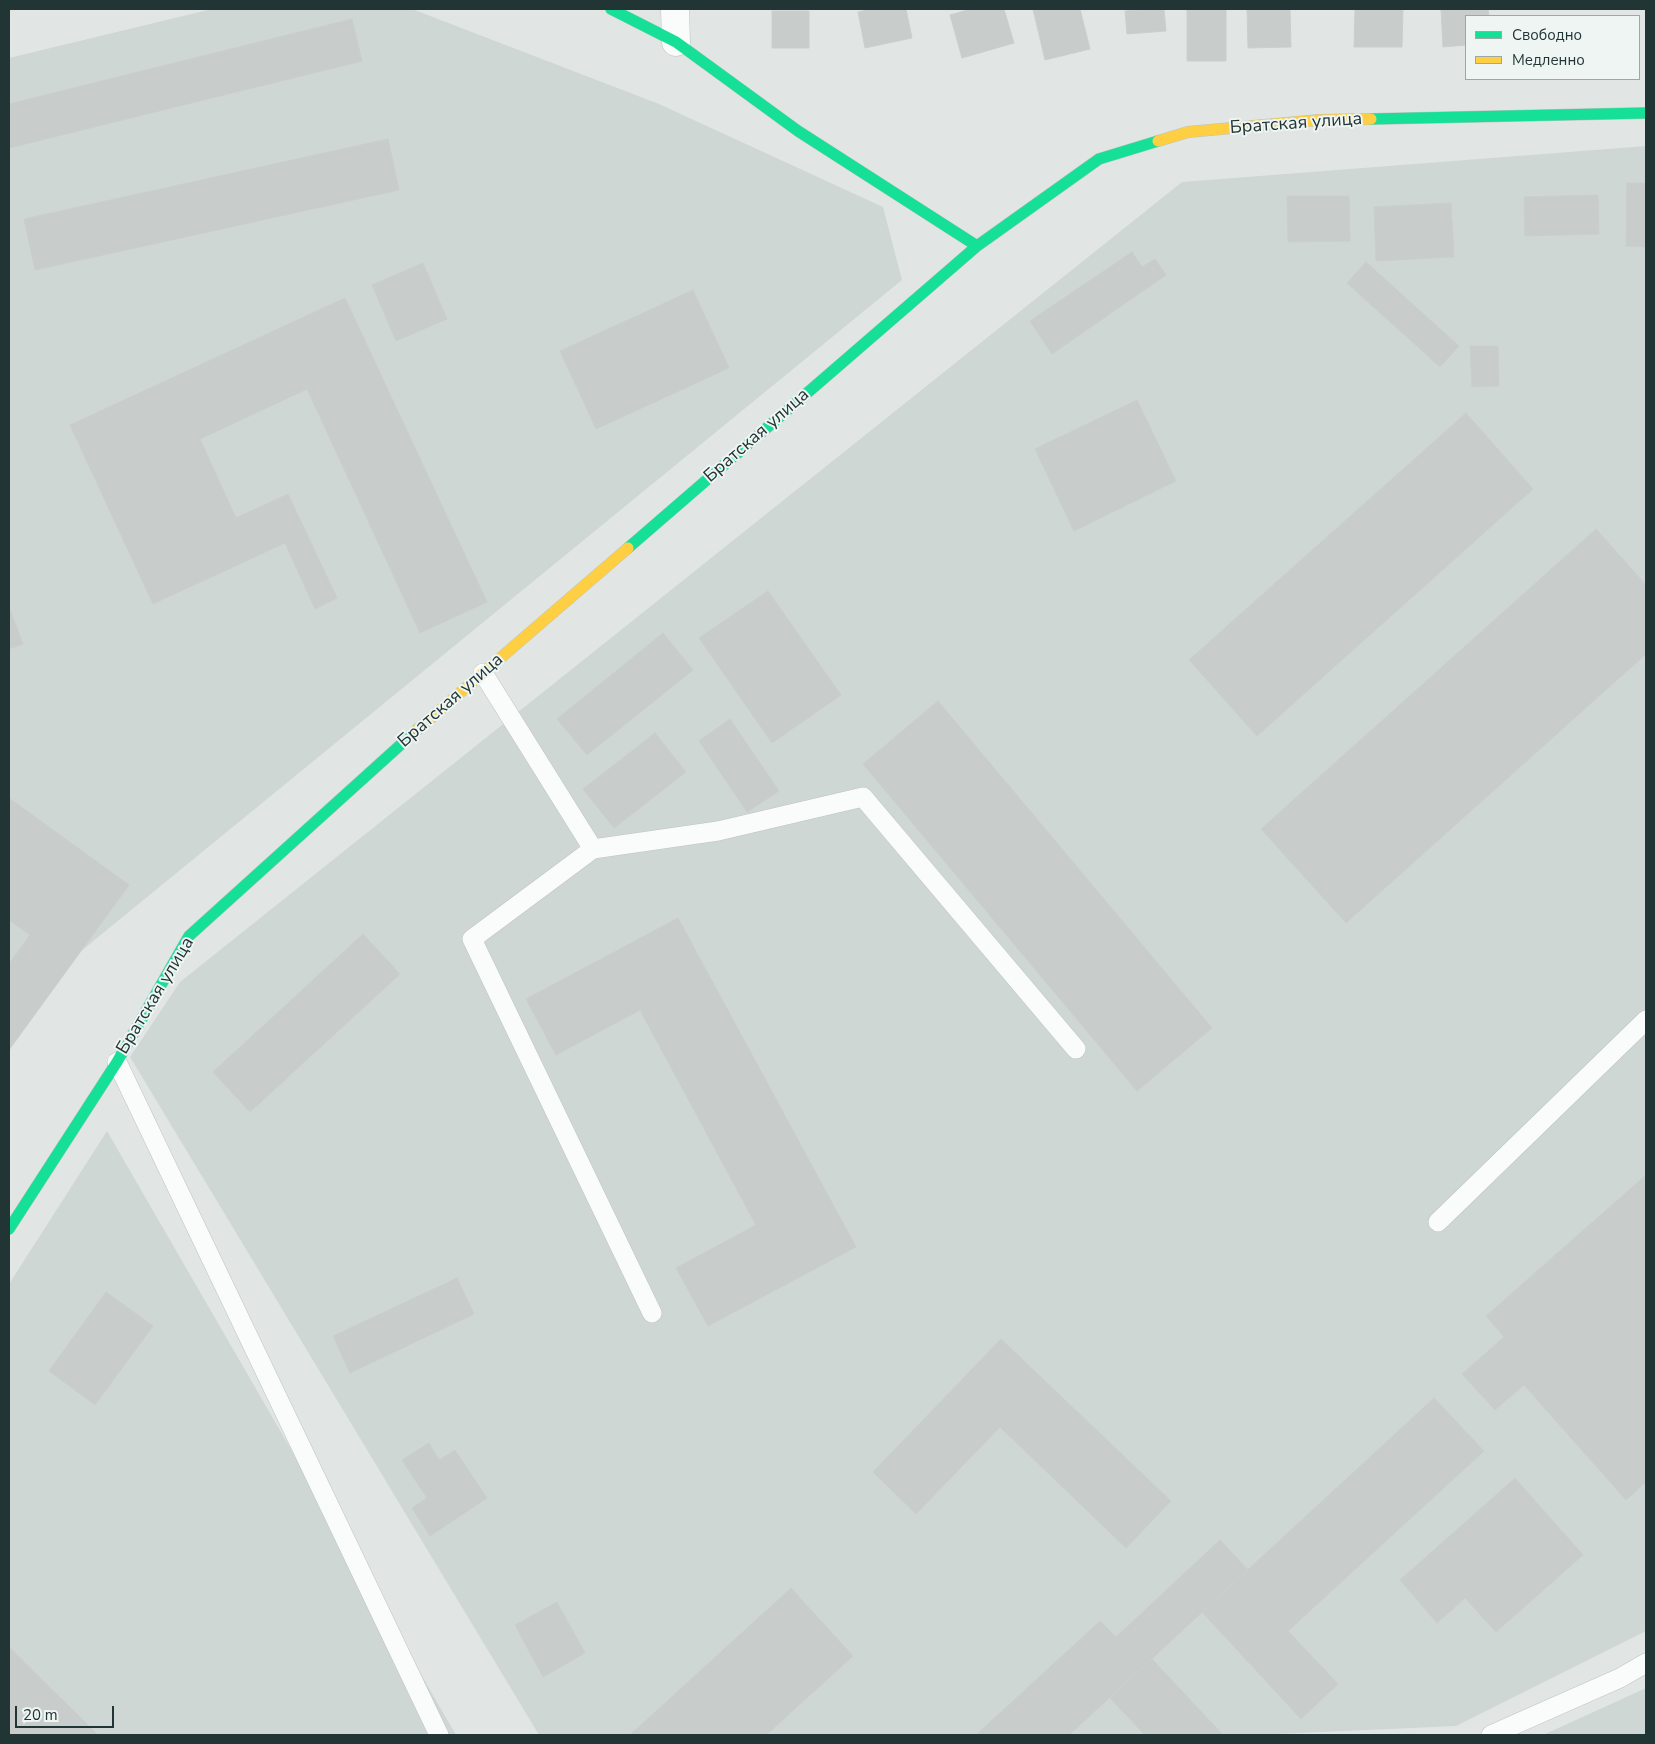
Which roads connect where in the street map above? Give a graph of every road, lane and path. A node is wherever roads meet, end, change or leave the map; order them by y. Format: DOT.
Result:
graph roads {
  1 [pos="611,9"];
  2 [pos="675,9"];
  3 [pos="676,42"];
  4 [pos="1646,113"];
  5 [pos="977,246"];
  6 [pos="483,673"];
  7 [pos="593,849"];
  8 [pos="1646,1020"];
  9 [pos="1076,1049"];
  10 [pos="117,1062"];
  11 [pos="1438,1222"];
  12 [pos="9,1229"];
  13 [pos="652,1313"];
  14 [pos="1646,1663"];
  15 [pos="439,1735"];
  16 [pos="1491,1735"];
  1 -- 3 [label="street"];
  2 -- 3 [label="street"];
  3 -- 5 [label="street"];
  4 -- 5 [label="street, Братская улица"];
  5 -- 6 [label="street, Братская улица"];
  6 -- 7 [label="lane"];
  6 -- 10 [label="street, Братская улица"];
  7 -- 9 [label="lane"];
  7 -- 13 [label="lane"];
  8 -- 11 [label="lane"];
  10 -- 12 [label="street, Братская улица"];
  10 -- 15 [label="lane"];
  14 -- 16 [label="lane"];
}
